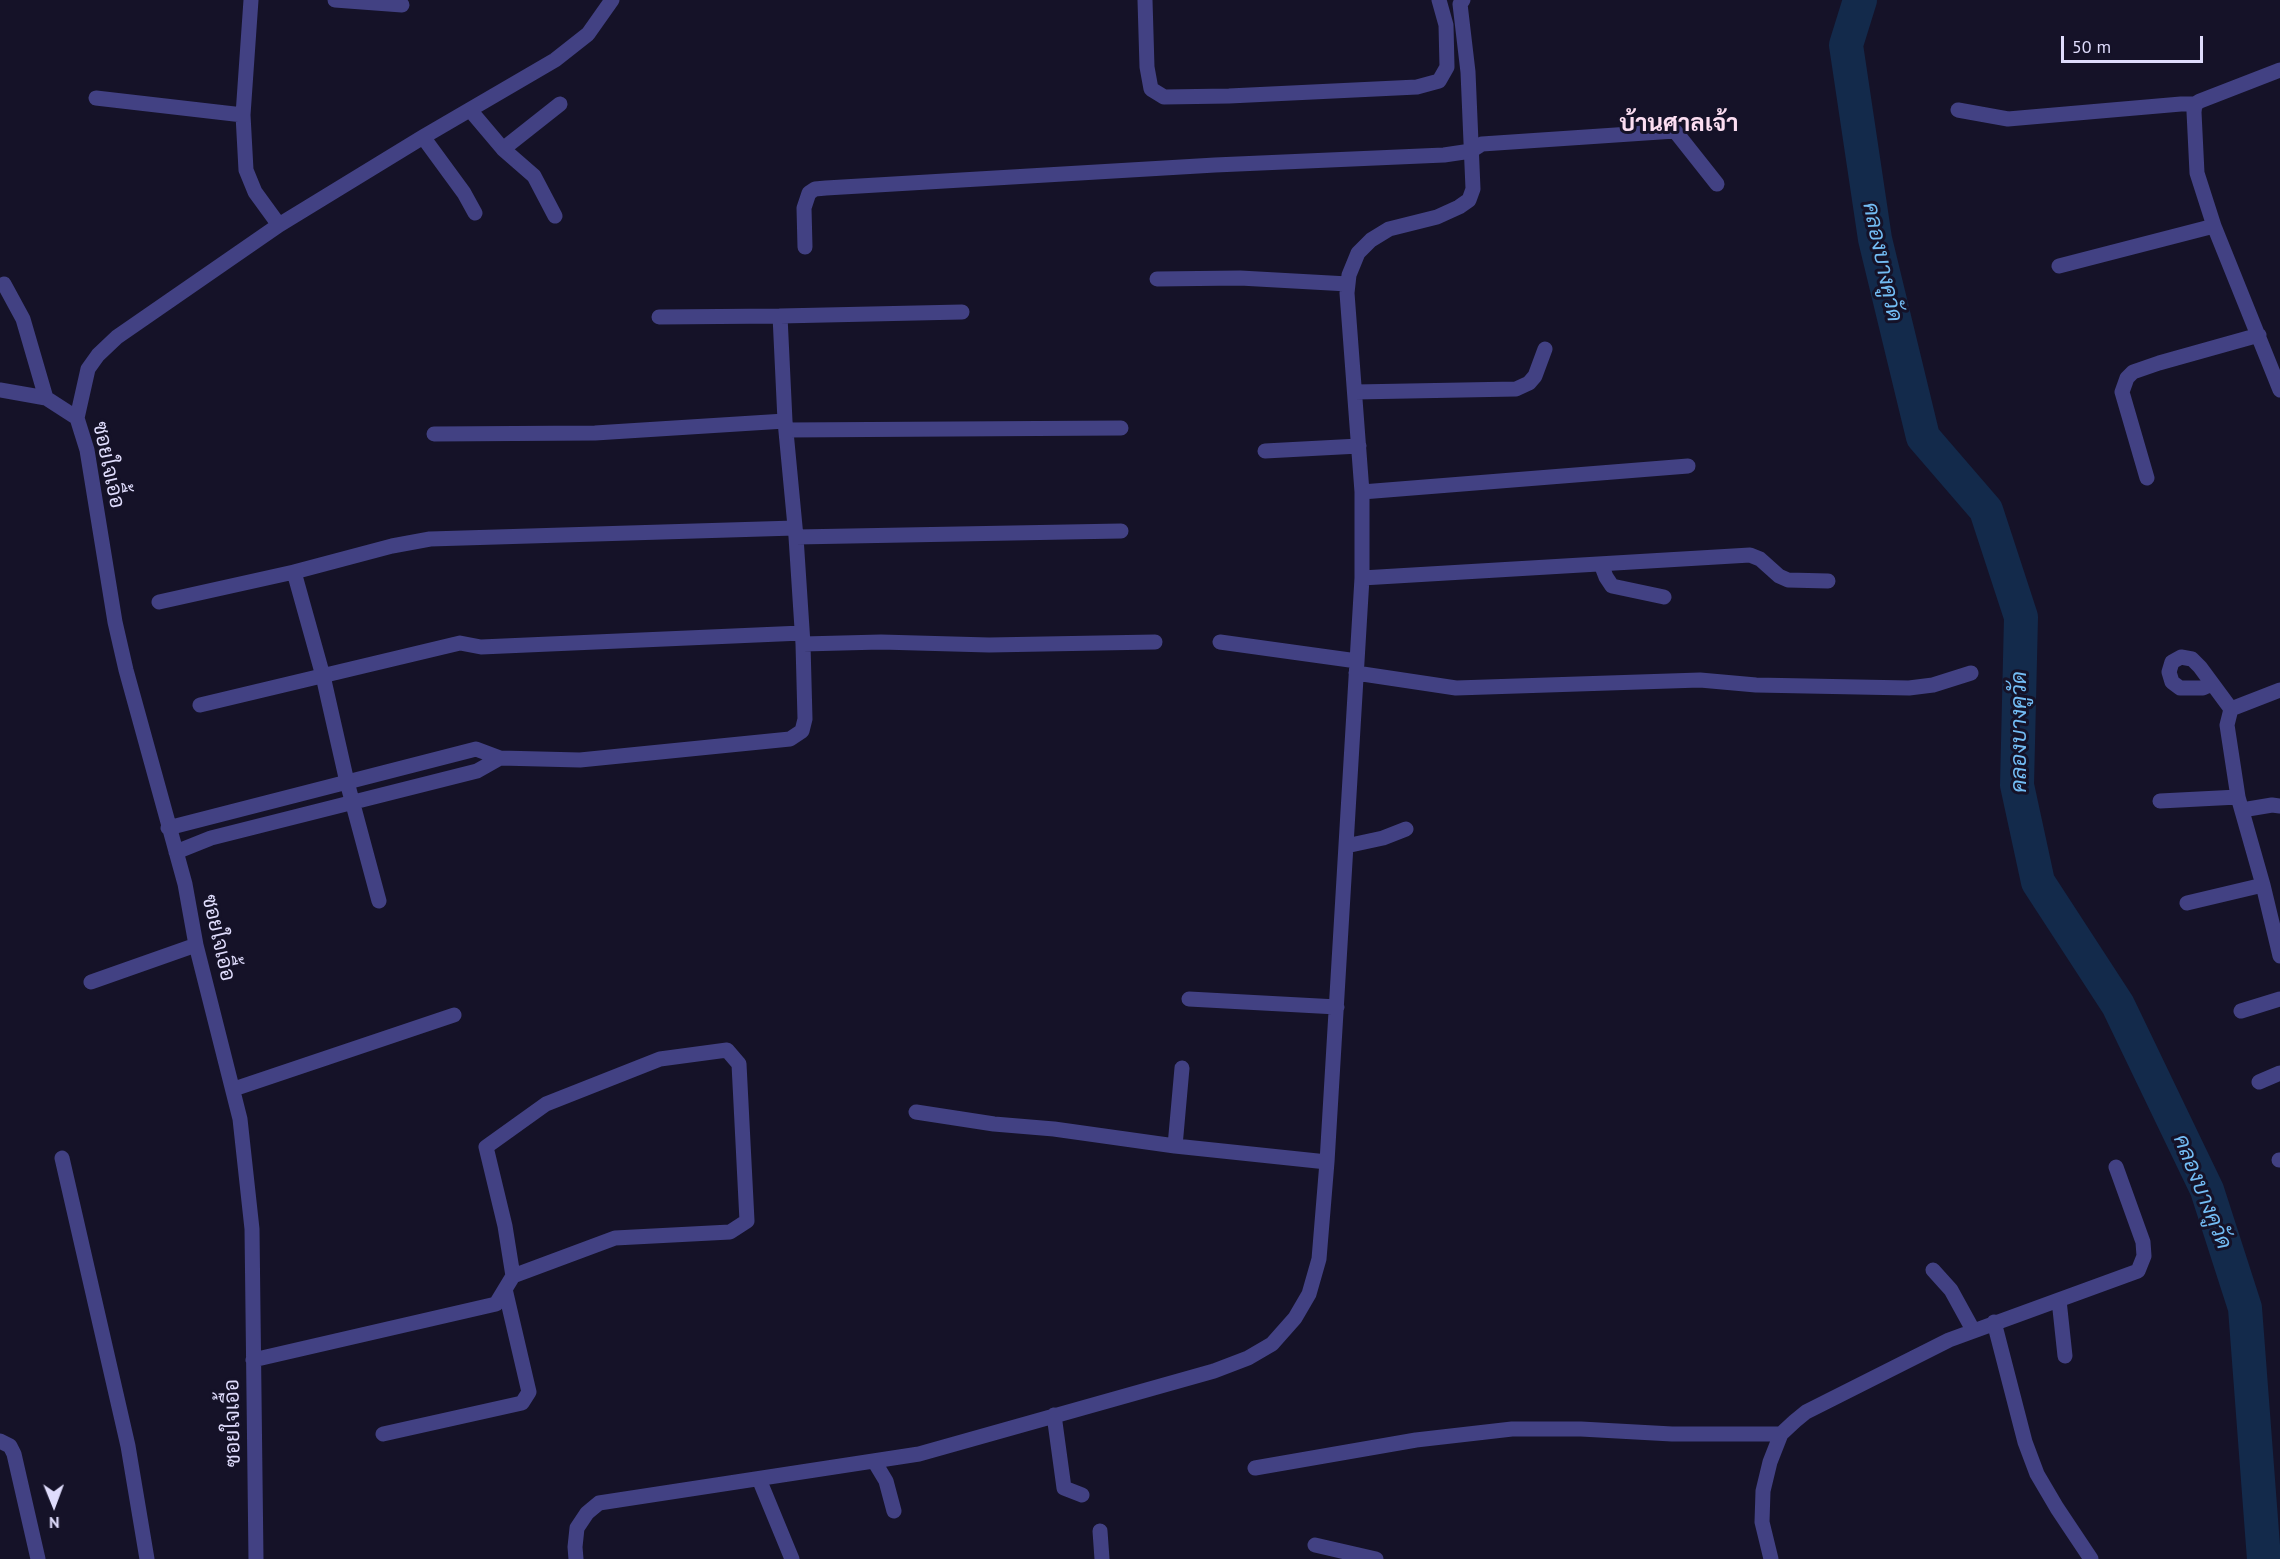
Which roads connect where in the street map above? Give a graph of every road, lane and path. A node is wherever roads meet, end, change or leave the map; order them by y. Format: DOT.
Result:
graph roads {
  1 [pos="251,0"];
  2 [pos="335,0"];
  3 [pos="612,0"];
  4 [pos="1144,0"];
  5 [pos="1439,0"];
  6 [pos="1463,0"];
  7 [pos="402,5"];
  8 [pos="2280,70"];
  9 [pos="96,98"];
  10 [pos="560,104"];
  11 [pos="2195,104"];
  12 [pos="470,110"];
  13 [pos="1958,110"];
  14 [pos="243,115"];
  15 [pos="423,137"];
  16 [pos="503,149"];
  17 [pos="1471,151"];
  18 [pos="1717,184"];
  19 [pos="475,213"];
  20 [pos="555,216"];
  21 [pos="279,225"];
  22 [pos="2214,226"];
  23 [pos="806,248"];
  24 [pos="2059,266"];
  25 [pos="1157,279"];
  26 [pos="4,284"];
  27 [pos="1348,284"];
  28 [pos="962,312"];
  29 [pos="659,316"];
  30 [pos="780,316"];
  31 [pos="2259,335"];
  32 [pos="1545,349"];
  33 [pos="0,390"];
  34 [pos="2280,390"];
  35 [pos="1355,392"];
  36 [pos="46,398"];
  37 [pos="77,418"];
  38 [pos="786,426"];
  39 [pos="1121,428"];
  40 [pos="434,434"];
  41 [pos="1359,446"];
  42 [pos="1265,451"];
  43 [pos="1688,466"];
  44 [pos="2147,478"];
  45 [pos="1362,492"];
  46 [pos="1121,531"];
  47 [pos="796,532"];
  48 [pos="1601,564"];
  49 [pos="294,573"];
  50 [pos="1362,578"];
  51 [pos="1828,581"];
  52 [pos="1664,597"];
  53 [pos="159,602"];
  54 [pos="802,639"];
  55 [pos="1155,642"];
  56 [pos="1220,642"];
  57 [pos="1357,667"];
  58 [pos="1971,673"];
  59 [pos="323,676"];
  60 [pos="2212,684"];
  61 [pos="2280,690"];
  62 [pos="200,705"];
  63 [pos="2231,709"];
  64 [pos="500,759"];
  65 [pos="347,782"];
  66 [pos="2160,801"];
  67 [pos="353,802"];
  68 [pos="2240,804"];
  69 [pos="2280,806"];
  70 [pos="168,828"];
  71 [pos="1406,828"];
  72 [pos="1346,846"];
  73 [pos="176,852"];
  74 [pos="2263,885"];
  75 [pos="379,901"];
  76 [pos="2187,903"];
  77 [pos="196,945"];
  78 [pos="2280,956"];
  79 [pos="91,982"];
  80 [pos="1189,999"];
  81 [pos="2280,999"];
  82 [pos="1337,1007"];
  83 [pos="2241,1011"];
  84 [pos="454,1015"];
  85 [pos="1182,1068"];
  86 [pos="2280,1073"];
  87 [pos="2259,1082"];
  88 [pos="234,1089"];
  89 [pos="916,1112"];
  90 [pos="1175,1146"];
  91 [pos="62,1158"];
  92 [pos="1327,1162"];
  93 [pos="2116,1167"];
  94 [pos="1933,1270"];
  95 [pos="509,1283"];
  96 [pos="2059,1300"];
  97 [pos="1994,1322"];
  98 [pos="1973,1330"];
  99 [pos="2065,1356"];
  100 [pos="253,1360"];
  101 [pos="1054,1415"];
  102 [pos="382,1434"];
  103 [pos="1781,1434"];
  104 [pos="0,1441"];
  105 [pos="874,1461"];
  106 [pos="1255,1468"];
  107 [pos="759,1479"];
  108 [pos="1082,1495"];
  109 [pos="894,1511"];
  110 [pos="1100,1531"];
  111 [pos="1315,1545"];
  112 [pos="38,1559"];
  113 [pos="147,1559"];
  114 [pos="256,1559"];
  115 [pos="576,1559"];
  116 [pos="792,1559"];
  117 [pos="1102,1559"];
  118 [pos="1376,1559"];
  119 [pos="1771,1559"];
  120 [pos="2091,1559"];
  1 -- 14 [label="street"];
  2 -- 7 [label="street"];
  3 -- 12 [label="street"];
  4 -- 5 [label="street"];
  6 -- 17 [label="street"];
  8 -- 11 [label="street"];
  9 -- 14 [label="street"];
  10 -- 16 [label="street"];
  11 -- 13 [label="street"];
  11 -- 22 [label="street"];
  12 -- 15 [label="street"];
  12 -- 16 [label="street"];
  14 -- 21 [label="street"];
  15 -- 19 [label="street"];
  15 -- 21 [label="street"];
  16 -- 20 [label="street"];
  17 -- 18 [label="street"];
  17 -- 23 [label="street"];
  17 -- 27 [label="street"];
  21 -- 37 [label="street"];
  22 -- 24 [label="street"];
  22 -- 31 [label="street"];
  25 -- 27 [label="street"];
  26 -- 36 [label="street"];
  27 -- 35 [label="street"];
  28 -- 30 [label="street"];
  29 -- 30 [label="street"];
  30 -- 38 [label="street"];
  31 -- 34 [label="street"];
  31 -- 44 [label="street"];
  32 -- 35 [label="street"];
  33 -- 36 [label="street, ซอยใจเอื้อ"];
  35 -- 41 [label="street"];
  36 -- 37 [label="street, ซอยใจเอื้อ"];
  37 -- 70 [label="street, ซอยใจเอื้อ"];
  38 -- 39 [label="street"];
  38 -- 40 [label="street"];
  38 -- 47 [label="street"];
  41 -- 42 [label="street"];
  41 -- 45 [label="street"];
  43 -- 45 [label="street"];
  45 -- 50 [label="street"];
  46 -- 47 [label="street"];
  47 -- 49 [label="street"];
  47 -- 54 [label="street"];
  48 -- 50 [label="street"];
  48 -- 51 [label="street"];
  48 -- 52 [label="street"];
  49 -- 53 [label="street"];
  49 -- 59 [label="street"];
  50 -- 57 [label="street"];
  54 -- 55 [label="street"];
  54 -- 59 [label="street"];
  54 -- 64 [label="street"];
  56 -- 57 [label="street"];
  57 -- 58 [label="street"];
  57 -- 72 [label="street"];
  59 -- 62 [label="street"];
  59 -- 65 [label="street"];
  60 -- 63 [label="street"];
  61 -- 63 [label="street"];
  63 -- 68 [label="street"];
  64 -- 65 [label="street"];
  64 -- 67 [label="street"];
  65 -- 67 [label="street"];
  65 -- 70 [label="street"];
  66 -- 68 [label="street"];
  67 -- 73 [label="street"];
  67 -- 75 [label="street"];
  68 -- 69 [label="street"];
  68 -- 74 [label="street"];
  70 -- 73 [label="street, ซอยใจเอื้อ"];
  71 -- 72 [label="street"];
  72 -- 82 [label="street"];
  73 -- 77 [label="street, ซอยใจเอื้อ"];
  74 -- 76 [label="street"];
  74 -- 78 [label="street"];
  77 -- 79 [label="street"];
  77 -- 88 [label="street, ซอยใจเอื้อ"];
  80 -- 82 [label="street"];
  81 -- 83 [label="street"];
  82 -- 92 [label="street"];
  84 -- 88 [label="street"];
  85 -- 90 [label="street"];
  86 -- 87 [label="street"];
  88 -- 100 [label="street, ซอยใจเอื้อ"];
  89 -- 90 [label="street"];
  90 -- 92 [label="street"];
  91 -- 113 [label="street"];
  92 -- 101 [label="street"];
  93 -- 96 [label="street"];
  94 -- 98 [label="street"];
  95 -- 95 [label="street"];
  95 -- 100 [label="street"];
  95 -- 102 [label="street"];
  96 -- 97 [label="street"];
  96 -- 99 [label="street"];
  97 -- 98 [label="street"];
  97 -- 120 [label="street"];
  98 -- 103 [label="street"];
  100 -- 114 [label="street, ซอยใจเอื้อ"];
  101 -- 105 [label="street"];
  101 -- 108 [label="street"];
  103 -- 106 [label="street"];
  103 -- 119 [label="street"];
  104 -- 112 [label="street"];
  105 -- 107 [label="street"];
  105 -- 109 [label="street"];
  107 -- 115 [label="street"];
  107 -- 116 [label="street"];
  110 -- 117 [label="street"];
  111 -- 118 [label="street"];
}
